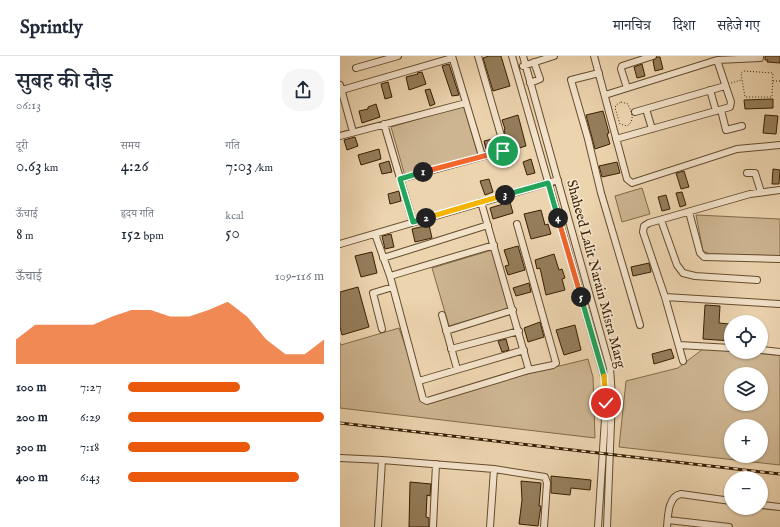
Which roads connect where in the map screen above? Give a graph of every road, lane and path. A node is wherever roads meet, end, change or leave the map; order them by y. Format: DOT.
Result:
graph roads {
  1 [pos="398,56"];
  2 [pos="478,56"];
  3 [pos="512,56"];
  4 [pos="523,56"];
  5 [pos="554,56"];
  6 [pos="594,56"];
  7 [pos="653,56"];
  8 [pos="760,56"];
  9 [pos="452,57"];
  10 [pos="717,60"];
  11 [pos="534,62"];
  12 [pos="525,65"];
  13 [pos="356,68"];
  14 [pos="516,68"];
  15 [pos="598,73"];
  16 [pos="742,80"];
  17 [pos="772,81"];
  18 [pos="780,81"];
  19 [pos="530,83"];
  20 [pos="725,85"];
  21 [pos="341,87"];
  22 [pos="627,88"];
  23 [pos="710,90"];
  24 [pos="605,96"];
  25 [pos="621,102"];
  26 [pos="466,103"];
  27 [pos="646,109"];
  28 [pos="719,111"];
  29 [pos="635,112"];
  30 [pos="384,124"];
  31 [pos="627,126"];
  32 [pos="742,126"];
  33 [pos="652,129"];
  34 [pos="353,132"];
  35 [pos="340,136"];
  36 [pos="616,138"];
  37 [pos="780,145"];
  38 [pos="482,156"];
  39 [pos="747,174"];
  40 [pos="400,179"];
  41 [pos="558,180"];
  42 [pos="548,183"];
  43 [pos="780,190"];
  44 [pos="761,192"];
  45 [pos="481,202"];
  46 [pos="689,212"];
  47 [pos="661,220"];
  48 [pos="413,222"];
  49 [pos="518,224"];
  50 [pos="488,225"];
  51 [pos="375,234"];
  52 [pos="340,244"];
  53 [pos="494,245"];
  54 [pos="383,258"];
  55 [pos="780,259"];
  56 [pos="390,276"];
  57 [pos="758,280"];
  58 [pos="393,287"];
  59 [pos="665,297"];
  60 [pos="780,304"];
  61 [pos="513,310"];
  62 [pos="442,314"];
  63 [pos="640,325"];
  64 [pos="382,329"];
  65 [pos="446,331"];
  66 [pos="519,331"];
  67 [pos="678,345"];
  68 [pos="724,348"];
  69 [pos="451,349"];
  70 [pos="524,350"];
  71 [pos="768,351"];
  72 [pos="780,352"];
  73 [pos="683,362"];
  74 [pos="457,369"];
  75 [pos="530,370"];
  76 [pos="419,381"];
  77 [pos="340,458"];
  78 [pos="382,460"];
  79 [pos="436,464"];
  80 [pos="494,469"];
  81 [pos="724,500"];
  82 [pos="768,506"];
  83 [pos="780,507"];
  84 [pos="668,520"];
  85 [pos="378,527"];
  86 [pos="433,527"];
  87 [pos="490,527"];
  88 [pos="544,527"];
  89 [pos="598,527"];
  90 [pos="607,527"];
  91 [pos="667,527"];
  92 [pos="730,527"];
  1 -- 13 [label="street"];
  2 -- 38 [label="street"];
  3 -- 14 [label="street, Shaheed Lalit Narain Misra Marg"];
  4 -- 12 [label="street, Shaheed Lalit Narain Misra Marg"];
  5 -- 11 [label="street"];
  6 -- 15 [label="street"];
  7 -- 22 [label="street"];
  8 -- 10 [label="street"];
  9 -- 21 [label="street"];
  9 -- 26 [label="street"];
  10 -- 20 [label="street"];
  10 -- 22 [label="street"];
  11 -- 12 [label="street"];
  11 -- 19 [label="street"];
  12 -- 14 [label="street"];
  12 -- 19 [label="street, Shaheed Lalit Narain Misra Marg"];
  14 -- 42 [label="street, Shaheed Lalit Narain Misra Marg"];
  15 -- 24 [label="street"];
  15 -- 63 [label="street"];
  16 -- 17 [label="path"];
  16 -- 17 [label="path"];
  16 -- 20 [label="path"];
  17 -- 18 [label="path"];
  19 -- 41 [label="street, Shaheed Lalit Narain Misra Marg"];
  20 -- 23 [label="street"];
  20 -- 28 [label="street"];
  21 -- 34 [label="street"];
  22 -- 24 [label="street"];
  23 -- 27 [label="street"];
  23 -- 28 [label="street"];
  24 -- 36 [label="street"];
  25 -- 31 [label="path"];
  26 -- 30 [label="street"];
  26 -- 38 [label="street"];
  27 -- 29 [label="street"];
  27 -- 33 [label="street"];
  28 -- 32 [label="street"];
  28 -- 33 [label="street"];
  30 -- 34 [label="street"];
  30 -- 40 [label="street"];
  33 -- 36 [label="street"];
  34 -- 35 [label="street"];
  36 -- 37 [label="street"];
  38 -- 40 [label="street"];
  39 -- 44 [label="street"];
  40 -- 48 [label="street"];
  41 -- 42 [label="street"];
  41 -- 90 [label="street, Shaheed Lalit Narain Misra Marg"];
  42 -- 45 [label="street"];
  42 -- 89 [label="street, Shaheed Lalit Narain Misra Marg"];
  43 -- 44 [label="street"];
  44 -- 46 [label="street"];
  45 -- 48 [label="street"];
  45 -- 50 [label="street"];
  46 -- 47 [label="street"];
  46 -- 55 [label="street"];
  47 -- 57 [label="street"];
  47 -- 59 [label="street"];
  48 -- 51 [label="street"];
  49 -- 75 [label="street"];
  50 -- 53 [label="street"];
  50 -- 54 [label="street"];
  51 -- 52 [label="street"];
  51 -- 54 [label="street"];
  53 -- 56 [label="street"];
  53 -- 61 [label="street"];
  54 -- 56 [label="street"];
  56 -- 58 [label="street"];
  58 -- 64 [label="street"];
  58 -- 76 [label="street"];
  59 -- 60 [label="street"];
  59 -- 67 [label="street"];
  61 -- 65 [label="street"];
  61 -- 66 [label="street"];
  62 -- 65 [label="street"];
  65 -- 69 [label="street"];
  66 -- 69 [label="street"];
  66 -- 70 [label="street"];
  67 -- 68 [label="street"];
  67 -- 73 [label="street"];
  69 -- 74 [label="street"];
  70 -- 74 [label="street"];
  70 -- 75 [label="street"];
  71 -- 72 [label="street"];
  74 -- 76 [label="street"];
  75 -- 76 [label="street"];
  77 -- 78 [label="street"];
  78 -- 79 [label="street"];
  78 -- 85 [label="street"];
  79 -- 80 [label="street"];
  79 -- 86 [label="street"];
  80 -- 87 [label="street"];
  80 -- 88 [label="street"];
  81 -- 84 [label="street"];
  82 -- 83 [label="street"];
  84 -- 91 [label="street"];
  84 -- 92 [label="street"];
}
